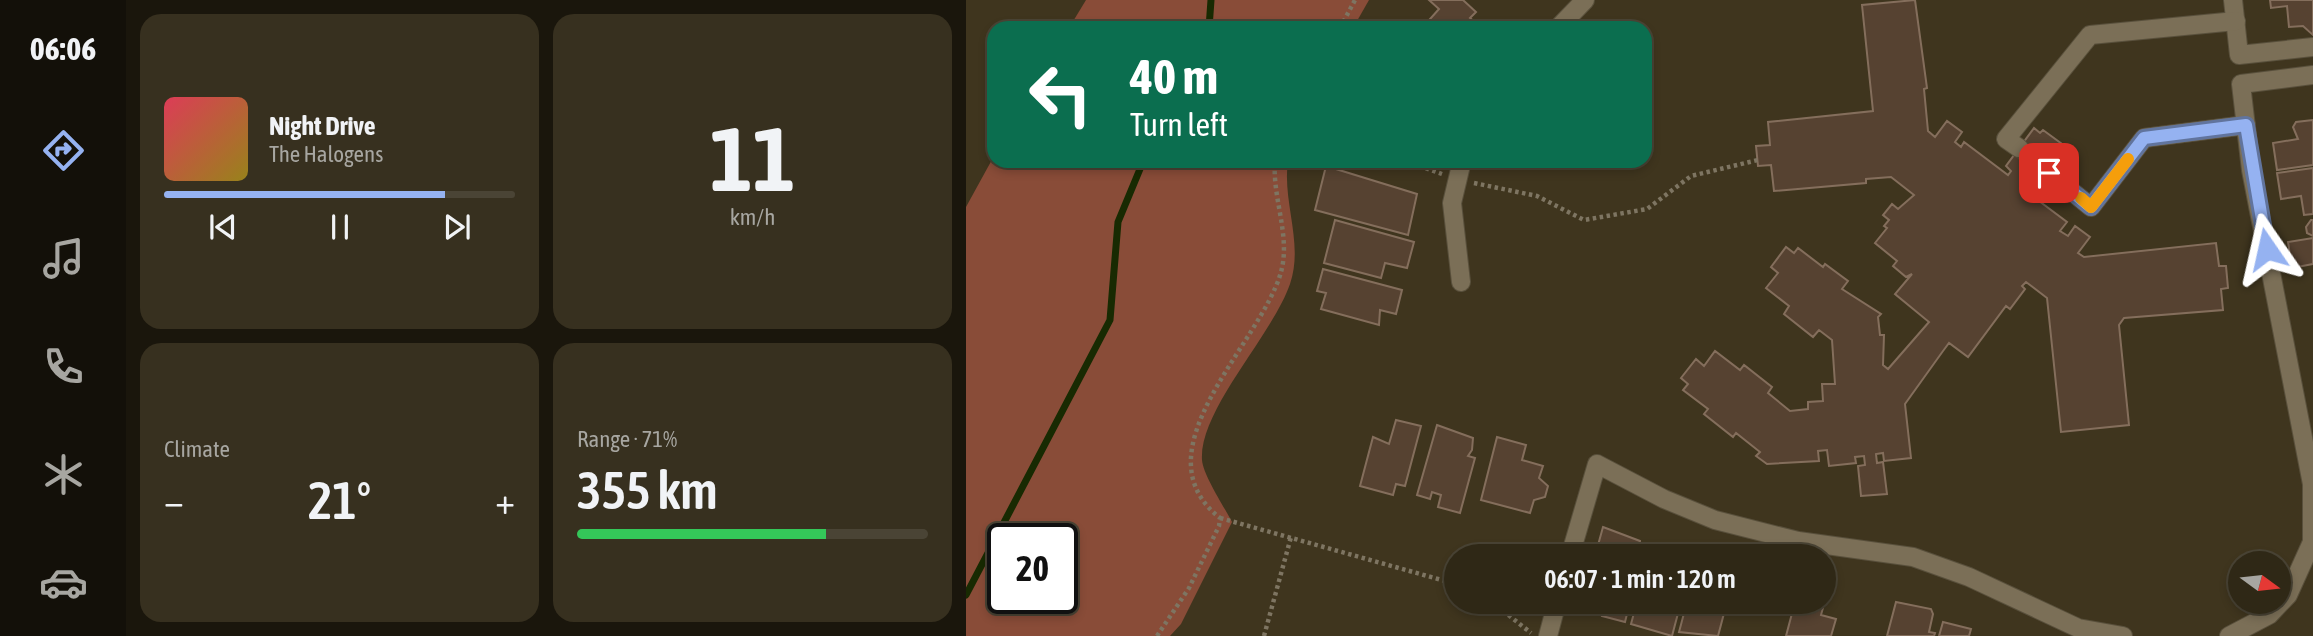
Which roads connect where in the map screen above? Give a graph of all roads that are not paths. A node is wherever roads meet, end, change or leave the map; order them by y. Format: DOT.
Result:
graph roads {
  1 [pos="1585,0"];
  2 [pos="2233,0"];
  3 [pos="1565,21"];
  4 [pos="2236,21"];
  5 [pos="2313,47"];
  6 [pos="2313,75"];
  7 [pos="2246,125"];
  8 [pos="2020,148"];
  9 [pos="1460,168"];
  10 [pos="2049,173"];
  11 [pos="1461,282"];
  12 [pos="1574,544"];
  13 [pos="1820,544"];
  14 [pos="1836,546"];
  15 [pos="1554,614"];
  16 [pos="1548,636"];
  17 [pos="2123,636"];
  18 [pos="2228,636"];
  1 -- 3 [label="street"];
  2 -- 4 [label="street"];
  4 -- 5 [label="street"];
  4 -- 8 [label="street"];
  6 -- 7 [label="street"];
  7 -- 10 [label="street"];
  7 -- 18 [label="street"];
  9 -- 11 [label="street"];
  12 -- 13 [label="street"];
  14 -- 17 [label="street"];
  15 -- 16 [label="street"];
}
